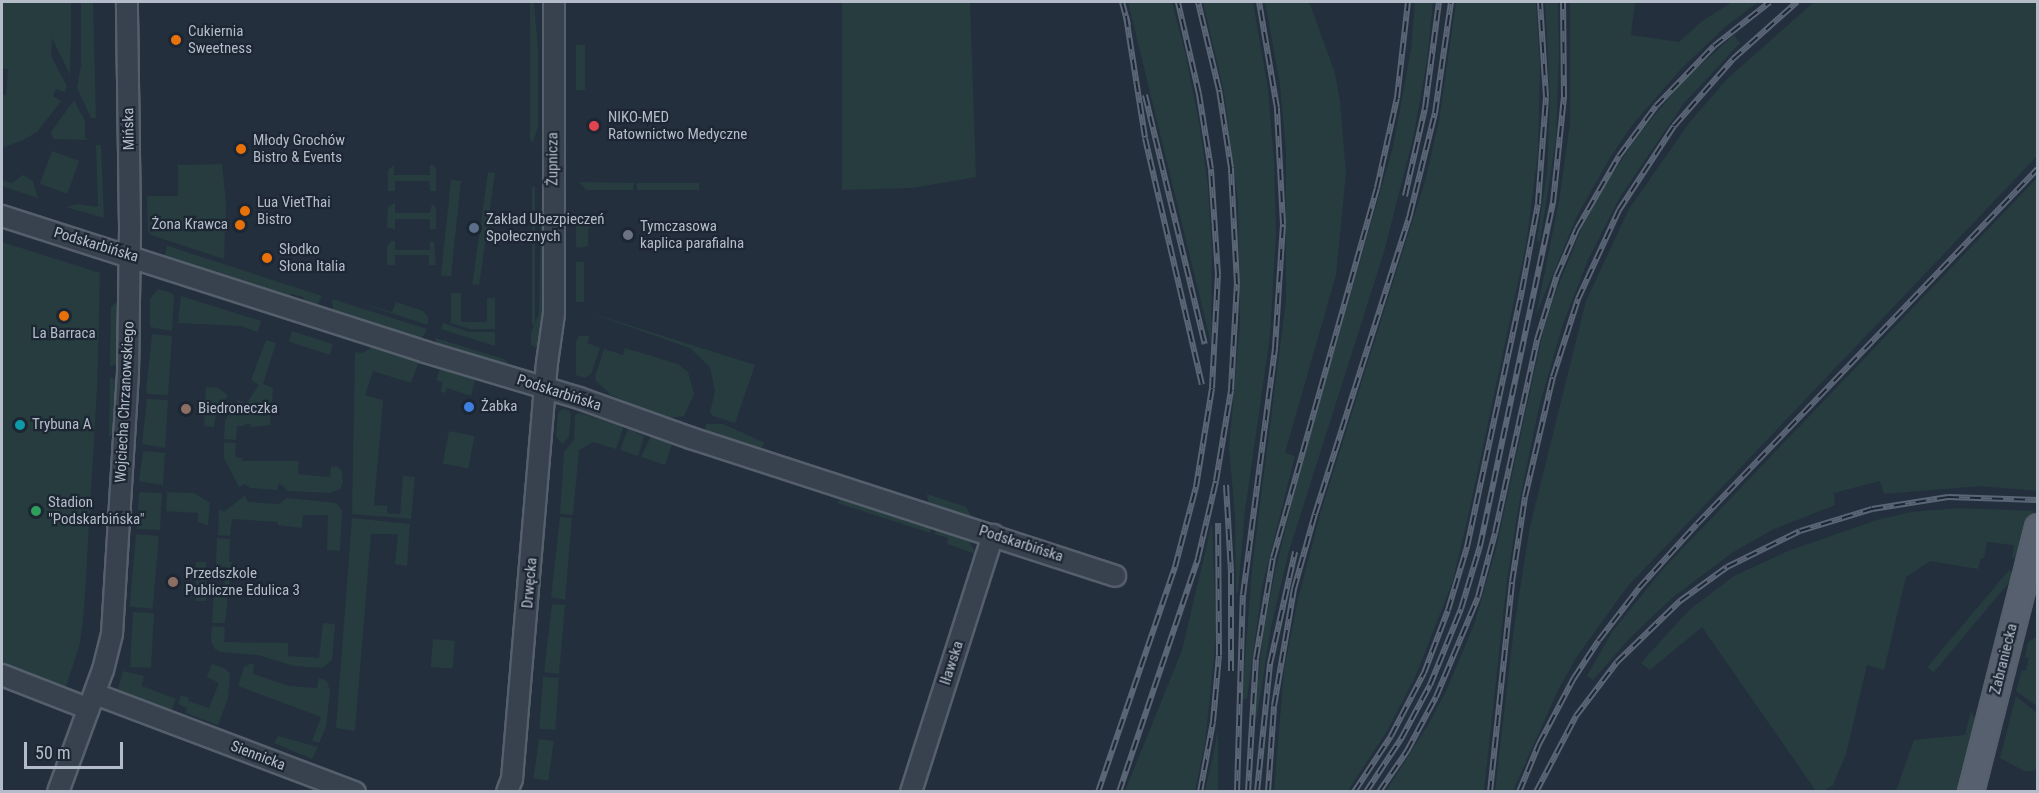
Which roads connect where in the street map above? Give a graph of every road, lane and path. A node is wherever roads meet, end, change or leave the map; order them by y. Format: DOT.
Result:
graph roads {
  1 [pos="127,2"];
  2 [pos="554,2"];
  3 [pos="2,216"];
  4 [pos="130,256"];
  5 [pos="545,387"];
  6 [pos="2037,527"];
  7 [pos="993,535"];
  8 [pos="1115,576"];
  9 [pos="2,675"];
  10 [pos="92,702"];
  11 [pos="512,787"];
  12 [pos="58,792"];
  13 [pos="355,792"];
  14 [pos="911,792"];
  15 [pos="1971,792"];
  1 -- 4 [label="street, Mińska"];
  2 -- 5 [label="street, Żupnicza"];
  3 -- 4 [label="street, Podskarbińska"];
  4 -- 5 [label="street, Podskarbińska"];
  4 -- 10 [label="street, Wojciecha Chrzanowskiego"];
  5 -- 7 [label="street, Podskarbińska"];
  5 -- 11 [label="street, Drwęcka"];
  6 -- 15 [label="main road, Zabraniecka"];
  7 -- 8 [label="street, Podskarbińska"];
  7 -- 14 [label="street, Iławska"];
  9 -- 10 [label="street, Siennicka"];
  10 -- 12 [label="street, Wojciecha Chrzanowskiego"];
  10 -- 13 [label="street, Siennicka"];
}
